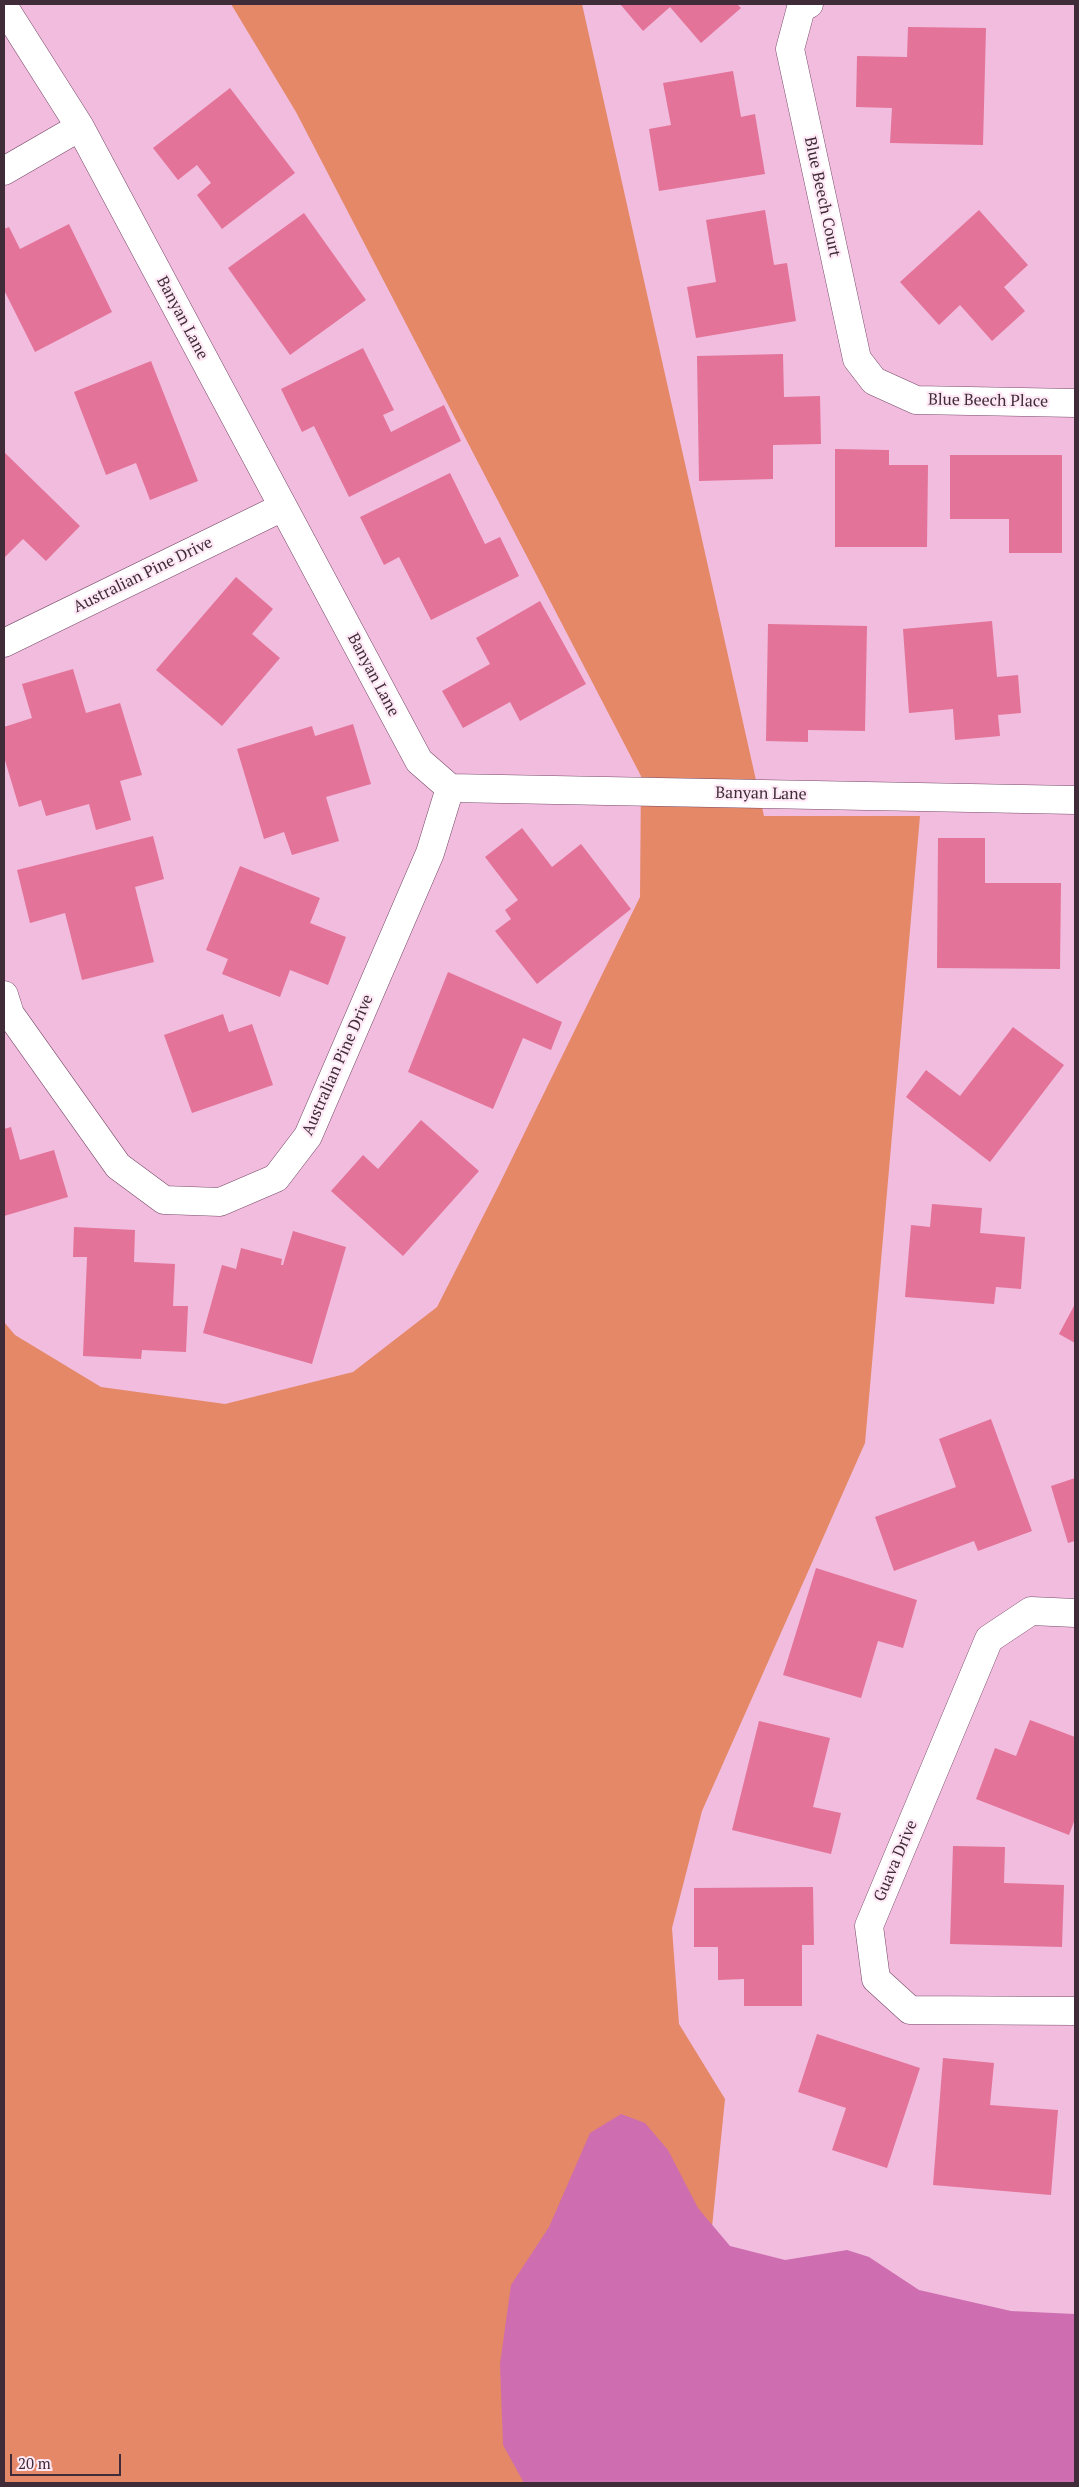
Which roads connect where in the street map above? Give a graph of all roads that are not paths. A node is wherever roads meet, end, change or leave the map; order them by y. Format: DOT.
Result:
graph roads {
  1 [pos="805,6"];
  2 [pos="4,7"];
  3 [pos="80,127"];
  4 [pos="4,171"];
  5 [pos="874,381"];
  6 [pos="1075,403"];
  7 [pos="283,507"];
  8 [pos="4,643"];
  9 [pos="450,788"];
  10 [pos="1075,800"];
  11 [pos="4,996"];
  12 [pos="1075,1612"];
  13 [pos="1075,2011"];
  1 -- 5 [label="street, Blue Beech Court"];
  2 -- 3 [label="street, Banyan Lane"];
  3 -- 4 [label="street"];
  3 -- 7 [label="street, Banyan Lane"];
  5 -- 6 [label="street, Blue Beech Place"];
  7 -- 8 [label="street, Australian Pine Drive"];
  7 -- 9 [label="street, Banyan Lane"];
  9 -- 10 [label="street, Banyan Lane"];
  9 -- 11 [label="street, Australian Pine Drive"];
  12 -- 13 [label="street, Guava Drive"];
}
